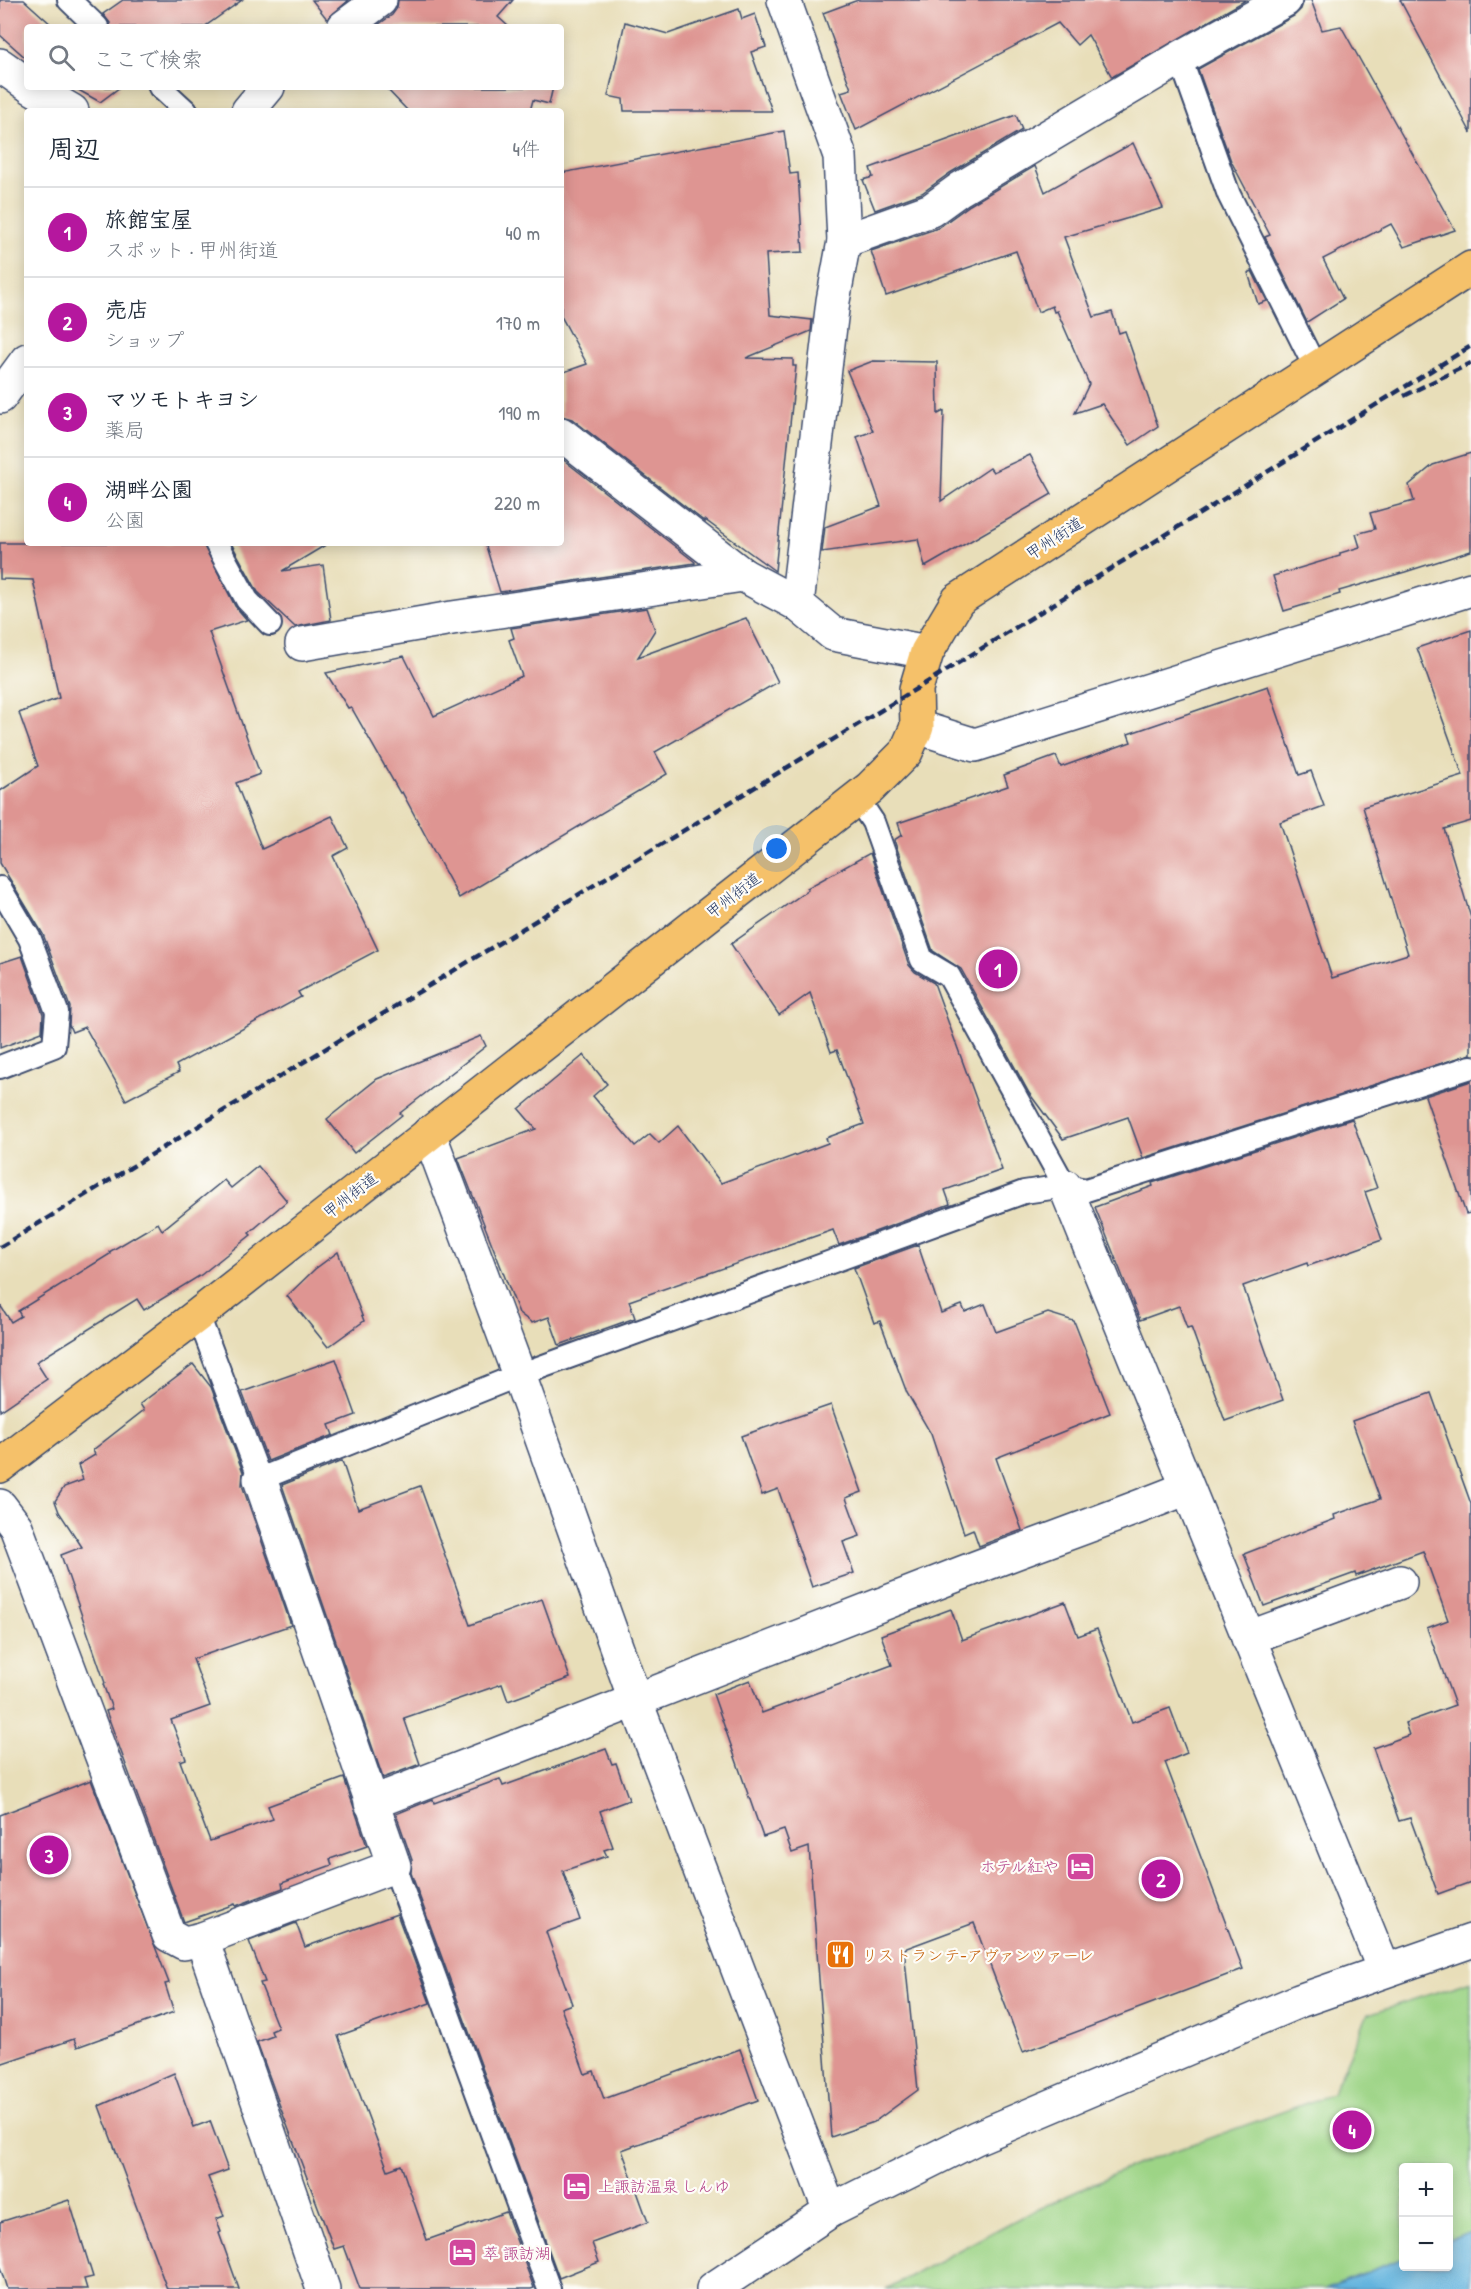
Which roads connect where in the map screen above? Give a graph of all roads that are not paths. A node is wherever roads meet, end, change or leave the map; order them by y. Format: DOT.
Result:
graph roads {
  1 [pos="69,0"];
  2 [pos="380,0"];
  3 [pos="784,0"];
  4 [pos="1285,0"];
  5 [pos="94,24"];
  6 [pos="348,24"];
  7 [pos="1180,58"];
  8 [pos="0,65"];
  9 [pos="24,82"];
  10 [pos="36,90"];
  11 [pos="163,90"];
  12 [pos="266,90"];
  13 [pos="67,108"];
  14 [pos="183,108"];
  15 [pos="250,108"];
  16 [pos="844,241"];
  17 [pos="1471,268"];
  18 [pos="24,364"];
  19 [pos="1316,369"];
  20 [pos="0,397"];
  21 [pos="564,436"];
  22 [pos="218,546"];
  23 [pos="743,575"];
  24 [pos="1471,589"];
  25 [pos="797,604"];
  26 [pos="270,624"];
  27 [pos="302,645"];
  28 [pos="927,652"];
  29 [pos="917,727"];
  30 [pos="857,798"];
  31 [pos="0,888"];
  32 [pos="0,1067"];
  33 [pos="1471,1067"];
  34 [pos="429,1133"];
  35 [pos="1065,1186"];
  36 [pos="198,1315"];
  37 [pos="519,1376"];
  38 [pos="0,1466"];
  39 [pos="260,1479"];
  40 [pos="1187,1488"];
  41 [pos="0,1506"];
  42 [pos="1400,1582"];
  43 [pos="1248,1638"];
  44 [pos="636,1702"];
  45 [pos="371,1803"];
  46 [pos="394,1866"];
  47 [pos="202,1939"];
  48 [pos="1471,1941"];
  49 [pos="1384,1970"];
  50 [pos="830,2211"];
  51 [pos="322,2289"];
  52 [pos="549,2289"];
  53 [pos="713,2289"];
  1 -- 5 [label="lane"];
  2 -- 6 [label="street"];
  3 -- 16 [label="street"];
  4 -- 7 [label="street"];
  7 -- 16 [label="street"];
  7 -- 19 [label="lane"];
  8 -- 9 [label="street"];
  10 -- 13 [label="street"];
  11 -- 14 [label="lane"];
  12 -- 15 [label="street"];
  16 -- 25 [label="street"];
  17 -- 19 [label="highway, 甲州街道"];
  18 -- 20 [label="street"];
  19 -- 28 [label="highway, 甲州街道"];
  21 -- 23 [label="street"];
  22 -- 26 [label="lane"];
  23 -- 25 [label="street"];
  23 -- 27 [label="street"];
  24 -- 29 [label="street"];
  25 -- 28 [label="street"];
  28 -- 29 [label="highway, 甲州街道"];
  29 -- 30 [label="highway, 甲州街道"];
  30 -- 34 [label="highway, 甲州街道"];
  30 -- 35 [label="lane"];
  31 -- 32 [label="lane"];
  33 -- 35 [label="lane"];
  34 -- 36 [label="highway, 甲州街道"];
  34 -- 37 [label="street"];
  35 -- 37 [label="lane"];
  35 -- 40 [label="street"];
  36 -- 38 [label="highway, 甲州街道"];
  36 -- 39 [label="lane"];
  37 -- 39 [label="lane"];
  37 -- 44 [label="street"];
  39 -- 45 [label="street"];
  40 -- 43 [label="street"];
  40 -- 44 [label="street"];
  41 -- 47 [label="street"];
  42 -- 43 [label="street"];
  43 -- 49 [label="street"];
  44 -- 45 [label="street"];
  44 -- 50 [label="street"];
  45 -- 46 [label="street"];
  46 -- 47 [label="street"];
  46 -- 52 [label="lane"];
  47 -- 51 [label="street"];
  48 -- 49 [label="street"];
  49 -- 50 [label="street"];
  50 -- 53 [label="street"];
}
